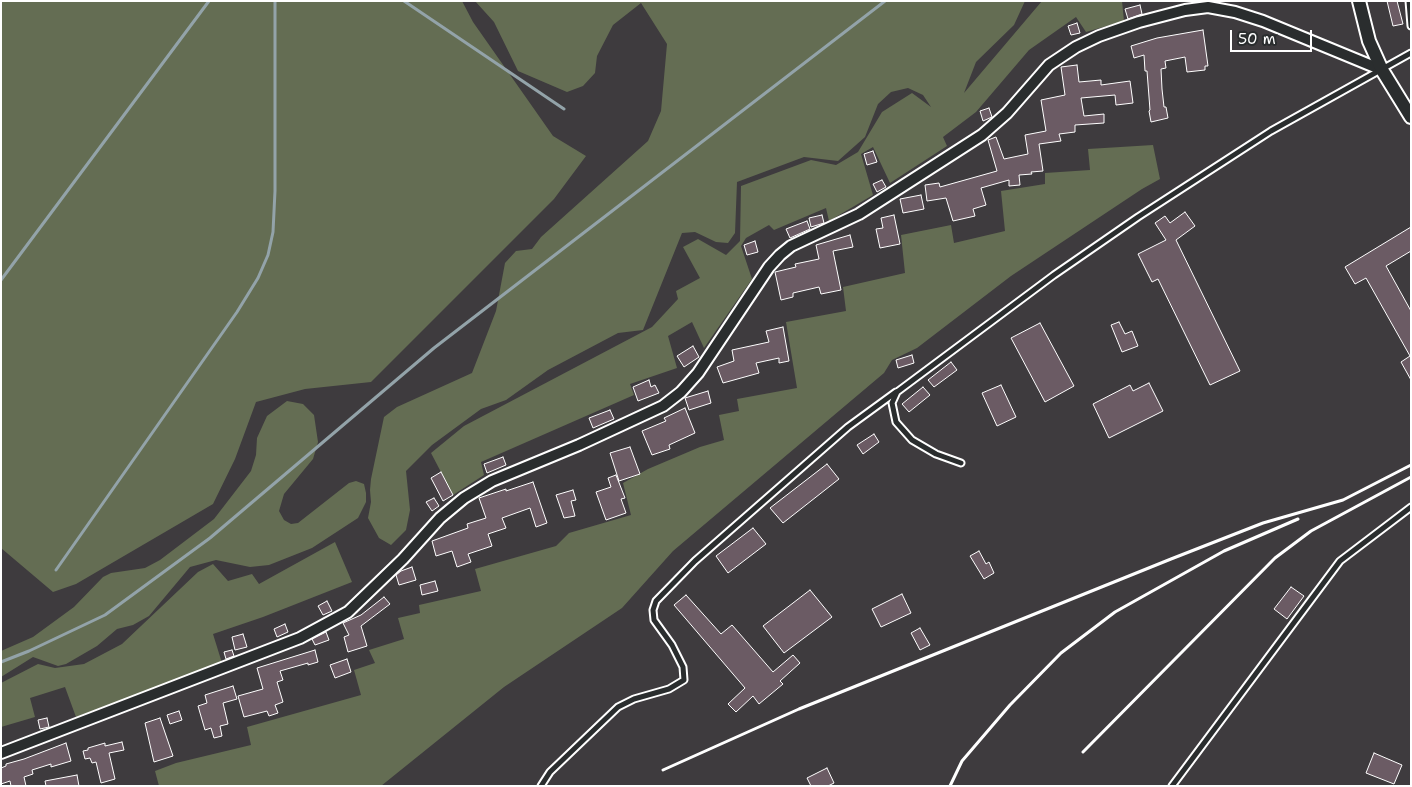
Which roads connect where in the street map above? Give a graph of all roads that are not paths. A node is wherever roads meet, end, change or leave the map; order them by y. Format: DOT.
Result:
graph roads {
  1 [pos="1359,1"];
  2 [pos="1409,1"];
  3 [pos="1411,24"];
  4 [pos="1411,53"];
  5 [pos="1382,70"];
  6 [pos="1411,117"];
  7 [pos="897,392"];
  8 [pos="961,463"];
  9 [pos="1411,507"];
  10 [pos="1,753"];
  11 [pos="541,786"];
  12 [pos="1172,786"];
  1 -- 5 [label="street"];
  2 -- 3 [label="lane"];
  4 -- 5 [label="lane"];
  5 -- 6 [label="street"];
  5 -- 7 [label="lane"];
  5 -- 10 [label="street"];
  7 -- 8 [label="lane"];
  7 -- 11 [label="lane"];
  9 -- 12 [label="lane"];
}
